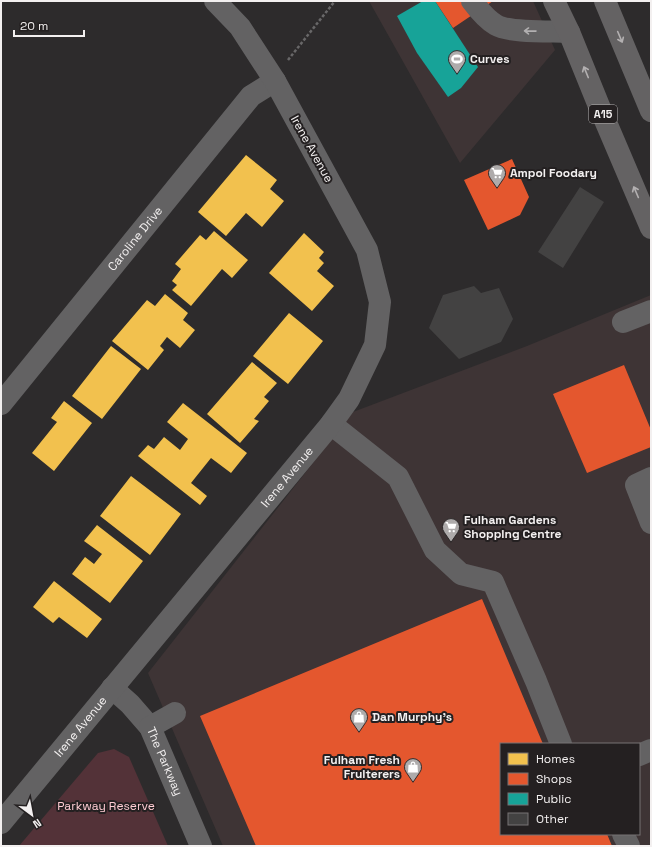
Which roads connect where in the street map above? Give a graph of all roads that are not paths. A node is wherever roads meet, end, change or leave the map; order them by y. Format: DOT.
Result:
graph roads {
  1 [pos="215,1"];
  2 [pos="472,1"];
  3 [pos="554,1"];
  4 [pos="605,1"];
  5 [pos="569,32"];
  6 [pos="275,81"];
  7 [pos="651,111"];
  8 [pos="651,228"];
  9 [pos="651,311"];
  10 [pos="623,322"];
  11 [pos="1,404"];
  12 [pos="331,424"];
  13 [pos="651,478"];
  14 [pos="651,523"];
  15 [pos="112,688"];
  16 [pos="175,713"];
  17 [pos="150,727"];
  18 [pos="560,743"];
  19 [pos="651,750"];
  20 [pos="640,755"];
  21 [pos="1,824"];
  22 [pos="624,835"];
  23 [pos="201,846"];
  24 [pos="629,846"];
  1 -- 6 [label="street, Irene Avenue"];
  5 -- 2 [label="street, one-way"];
  3 -- 5 [label="main road, A15"];
  4 -- 7 [label="main road, one-way"];
  8 -- 5 [label="main road, A15, one-way"];
  6 -- 11 [label="street, Caroline Drive"];
  6 -- 12 [label="street, Irene Avenue"];
  9 -- 10 [label="street"];
  12 -- 15 [label="street, Irene Avenue"];
  12 -- 18 [label="street"];
  13 -- 14 [label="street"];
  15 -- 17 [label="street, The Parkway"];
  15 -- 21 [label="street, Irene Avenue"];
  16 -- 17 [label="street"];
  17 -- 23 [label="street, The Parkway"];
  19 -- 20 [label="street"];
  22 -- 24 [label="street"];
}
